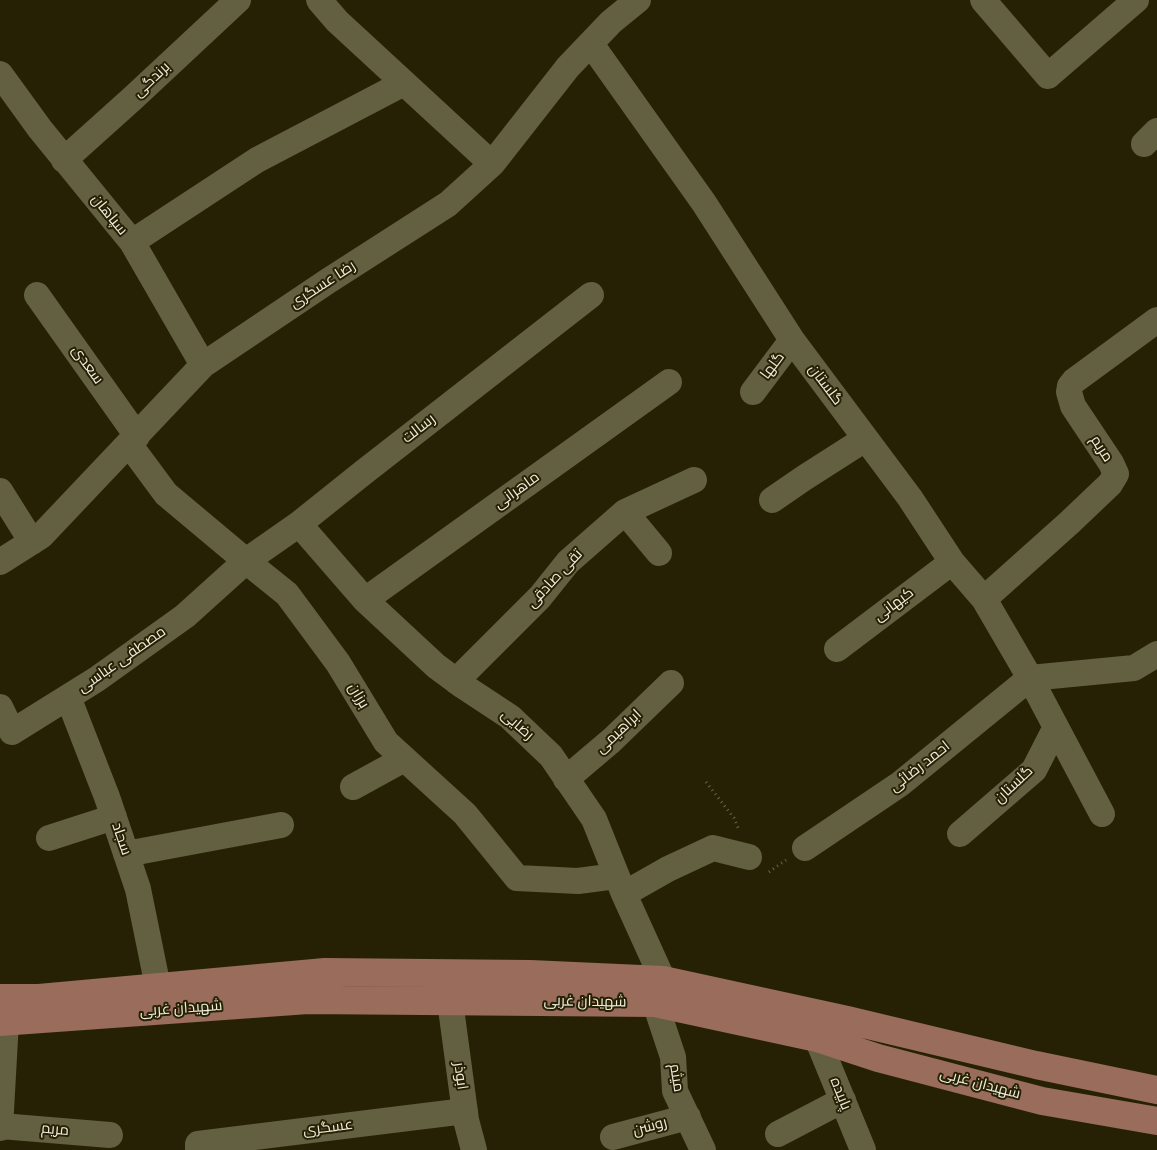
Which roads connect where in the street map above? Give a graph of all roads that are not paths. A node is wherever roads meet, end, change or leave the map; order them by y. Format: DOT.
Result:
graph roads {
  1 [pos="238,0"];
  2 [pos="319,0"];
  3 [pos="638,0"];
  4 [pos="983,0"];
  5 [pos="1136,0"];
  6 [pos="591,44"];
  7 [pos="1,76"];
  8 [pos="404,83"];
  9 [pos="64,160"];
  10 [pos="492,164"];
  11 [pos="132,242"];
  12 [pos="37,295"];
  13 [pos="591,295"];
  14 [pos="1157,320"];
  15 [pos="792,340"];
  16 [pos="203,365"];
  17 [pos="669,382"];
  18 [pos="754,392"];
  19 [pos="866,439"];
  20 [pos="133,440"];
  21 [pos="694,480"];
  22 [pos="0,491"];
  23 [pos="772,500"];
  24 [pos="625,512"];
  25 [pos="299,524"];
  26 [pos="32,542"];
  27 [pos="659,553"];
  28 [pos="246,561"];
  29 [pos="0,562"];
  30 [pos="952,562"];
  31 [pos="984,599"];
  32 [pos="365,600"];
  33 [pos="837,649"];
  34 [pos="1157,654"];
  35 [pos="1030,678"];
  36 [pos="456,681"];
  37 [pos="671,683"];
  38 [pos="68,696"];
  39 [pos="0,707"];
  40 [pos="1056,727"];
  41 [pos="404,758"];
  42 [pos="566,779"];
  43 [pos="353,787"];
  44 [pos="1102,814"];
  45 [pos="114,818"];
  46 [pos="281,825"];
  47 [pos="960,834"];
  48 [pos="49,838"];
  49 [pos="805,848"];
  50 [pos="126,854"];
  51 [pos="749,857"];
  52 [pos="620,885"];
  53 [pos="158,987"];
  54 [pos="659,992"];
  55 [pos="450,1000"];
  56 [pos="2,1014"];
  57 [pos="817,1038"];
  58 [pos="1157,1090"];
  59 [pos="843,1100"];
  60 [pos="465,1111"];
  61 [pos="688,1117"];
  62 [pos="1157,1121"];
  63 [pos="0,1127"];
  64 [pos="778,1134"];
  65 [pos="110,1135"];
  66 [pos="613,1137"];
  67 [pos="198,1150"];
  68 [pos="474,1150"];
  69 [pos="703,1150"];
  70 [pos="863,1150"];
  1 -- 9 [label="street, برندگی"];
  2 -- 8 [label="street"];
  3 -- 6 [label="street, رضا عسگری"];
  4 -- 5 [label="street"];
  6 -- 10 [label="street, رضا عسگری"];
  6 -- 15 [label="street, گلستان"];
  7 -- 9 [label="street, سپاهان"];
  8 -- 10 [label="street"];
  8 -- 11 [label="street"];
  9 -- 11 [label="street, سپاهان"];
  10 -- 16 [label="street, رضا عسگری"];
  11 -- 16 [label="street, سپاهان"];
  12 -- 20 [label="street, سعدی"];
  13 -- 25 [label="street, رسالت"];
  14 -- 31 [label="street, مریم"];
  15 -- 18 [label="street, گلها"];
  15 -- 19 [label="street, گلستان"];
  16 -- 20 [label="street, رضا عسگری"];
  17 -- 32 [label="street, ماهرانی"];
  19 -- 23 [label="street"];
  19 -- 30 [label="street, گلستان"];
  20 -- 26 [label="street, رضا عسگری"];
  20 -- 28 [label="street, برزان"];
  21 -- 24 [label="street, تقی صادقی"];
  22 -- 26 [label="street"];
  24 -- 27 [label="street"];
  24 -- 36 [label="street, تقی صادقی"];
  25 -- 28 [label="street, رسالت"];
  25 -- 32 [label="street, رضایی"];
  26 -- 29 [label="street, رضا عسگری"];
  28 -- 38 [label="street, مصطفی عباسی"];
  28 -- 41 [label="street, برزان"];
  30 -- 31 [label="street, گلستان"];
  30 -- 33 [label="street, کیهانی"];
  31 -- 35 [label="street, گلستان"];
  32 -- 36 [label="street, رضایی"];
  34 -- 35 [label="street"];
  35 -- 40 [label="street, گلستان"];
  35 -- 49 [label="street, احمد رضائی"];
  36 -- 42 [label="street, رضایی"];
  37 -- 42 [label="street, ابراهیمی"];
  38 -- 39 [label="street, مصطفی عباسی"];
  38 -- 45 [label="street, سجاد"];
  40 -- 44 [label="street, گلستان"];
  40 -- 47 [label="street, گلستان"];
  41 -- 43 [label="street"];
  41 -- 52 [label="street, برزان"];
  42 -- 52 [label="street, رضایی"];
  45 -- 48 [label="street"];
  45 -- 50 [label="street, سجاد"];
  46 -- 50 [label="street"];
  50 -- 53 [label="street, سجاد"];
  51 -- 52 [label="street"];
  52 -- 54 [label="street, رضایی"];
  53 -- 54 [label="main road, شهیدان غربی"];
  53 -- 56 [label="main road, شهیدان غربی"];
  54 -- 55 [label="main road, شهیدان غربی"];
  54 -- 57 [label="main road, شهیدان غربی"];
  54 -- 58 [label="main road, شهیدان غربی"];
  54 -- 61 [label="street, میثم"];
  55 -- 56 [label="main road, شهیدان غربی"];
  55 -- 60 [label="street, ابوذر"];
  56 -- 63 [label="street"];
  57 -- 59 [label="street, پابیده"];
  57 -- 62 [label="main road, شهیدان غربی"];
  59 -- 64 [label="street"];
  59 -- 70 [label="street, پابیده"];
  60 -- 67 [label="street, عسگری"];
  60 -- 68 [label="street, ابوذر"];
  61 -- 66 [label="street, روشن"];
  61 -- 69 [label="street, میثم"];
  63 -- 65 [label="street, مریم"];
}
